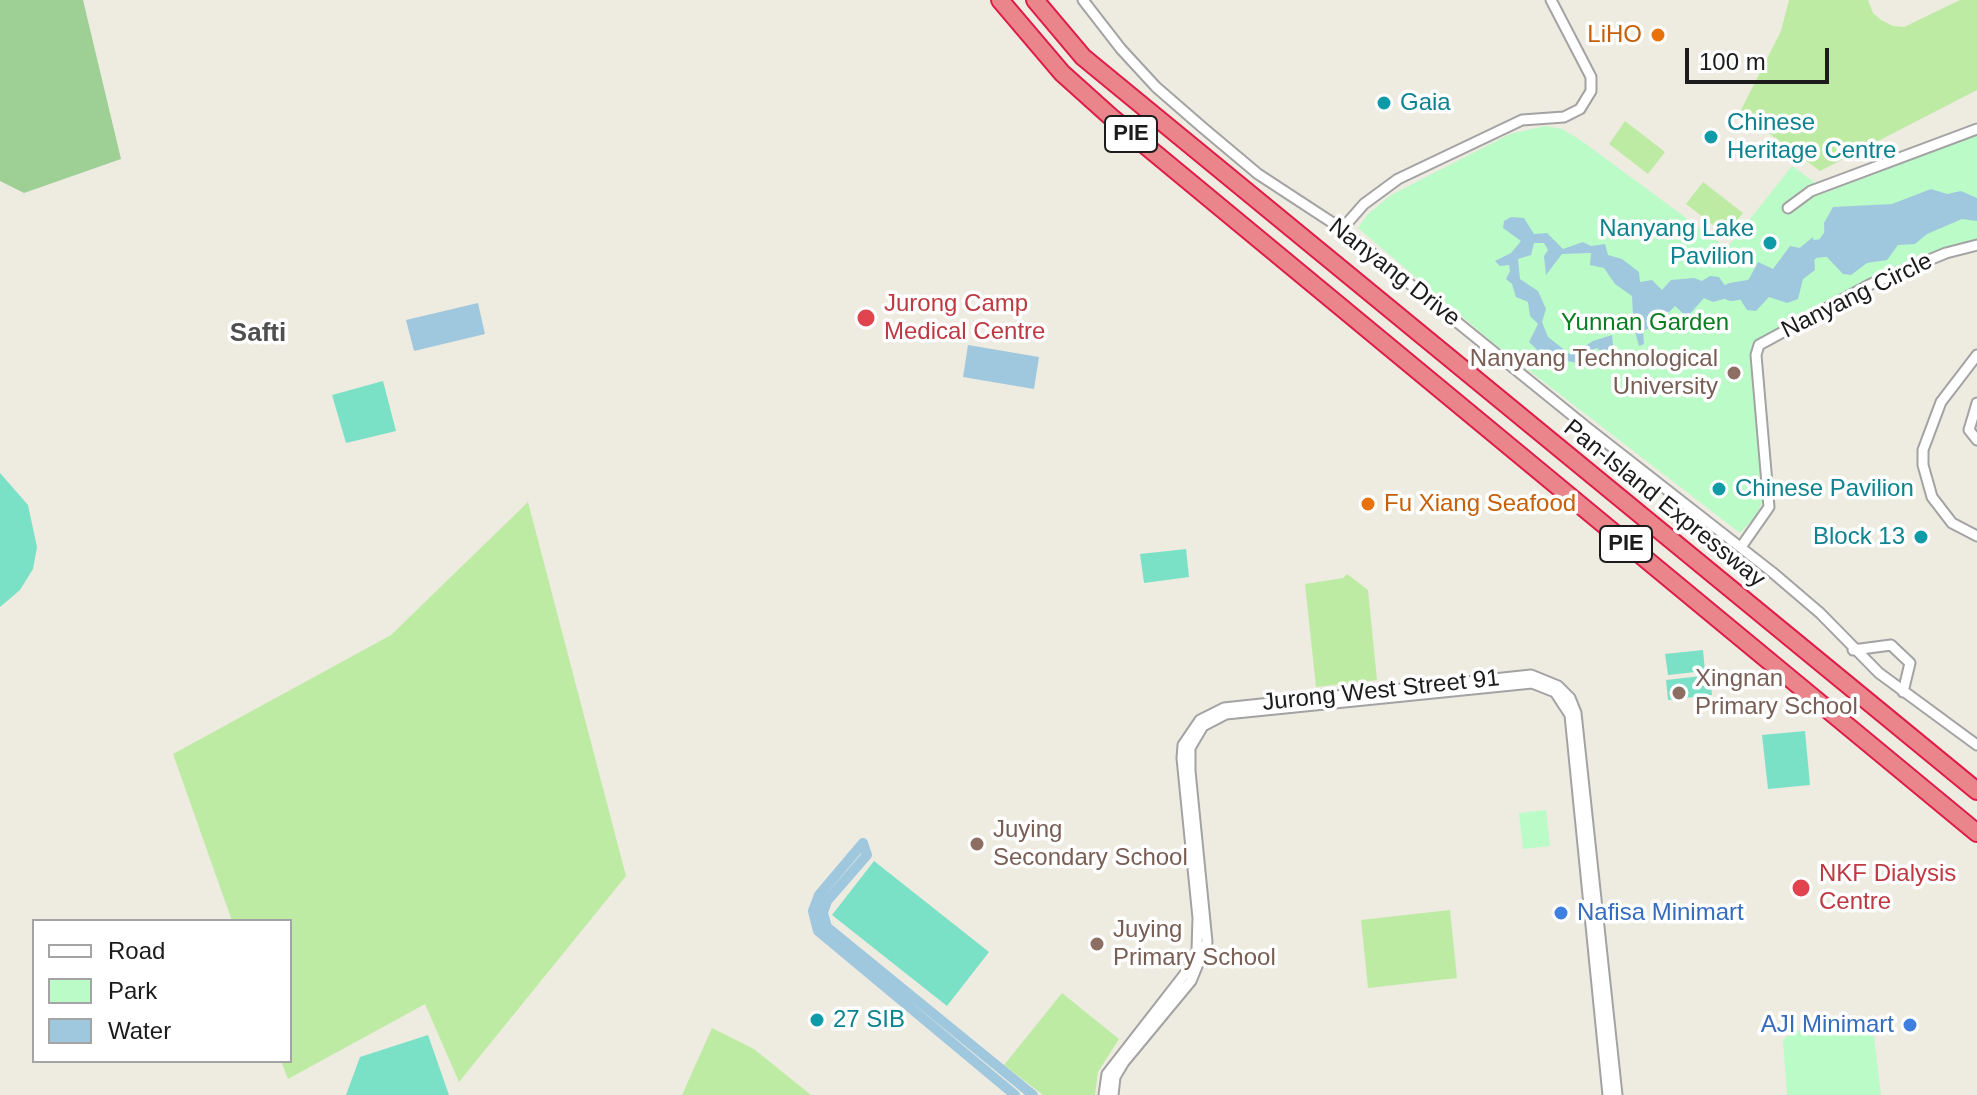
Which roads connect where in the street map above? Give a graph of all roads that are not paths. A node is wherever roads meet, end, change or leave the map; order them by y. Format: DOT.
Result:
graph roads {
  1 [pos="1000,0"];
  2 [pos="1035,0"];
  3 [pos="1083,0"];
  4 [pos="1551,0"];
  5 [pos="1977,129"];
  6 [pos="1788,208"];
  7 [pos="1342,229"];
  8 [pos="1977,245"];
  9 [pos="1977,355"];
  10 [pos="1977,403"];
  11 [pos="1977,440"];
  12 [pos="1977,536"];
  13 [pos="1741,547"];
  14 [pos="1853,650"];
  15 [pos="1903,692"];
  16 [pos="1977,745"];
  17 [pos="1977,791"];
  18 [pos="1977,833"];
  19 [pos="1104,1095"];
  20 [pos="1113,1095"];
  21 [pos="1608,1095"];
  22 [pos="1617,1095"];
  1 -- 18 [label="highway, PIE"];
  2 -- 17 [label="highway, Pan-Island Expressway / PIE"];
  3 -- 7 [label="street, Nanyang Drive"];
  4 -- 7 [label="street"];
  5 -- 6 [label="street"];
  7 -- 13 [label="street, Nanyang Drive"];
  8 -- 13 [label="street, Nanyang Circle"];
  9 -- 12 [label="street"];
  10 -- 11 [label="street"];
  13 -- 14 [label="street, Nanyang Drive"];
  14 -- 15 [label="street, Nanyang Drive"];
  14 -- 15 [label="street"];
  15 -- 16 [label="street, Nanyang Drive"];
  19 -- 22 [label="street, Jurong West Street 91"];
  20 -- 21 [label="street, Jurong West Street 91"];
}
